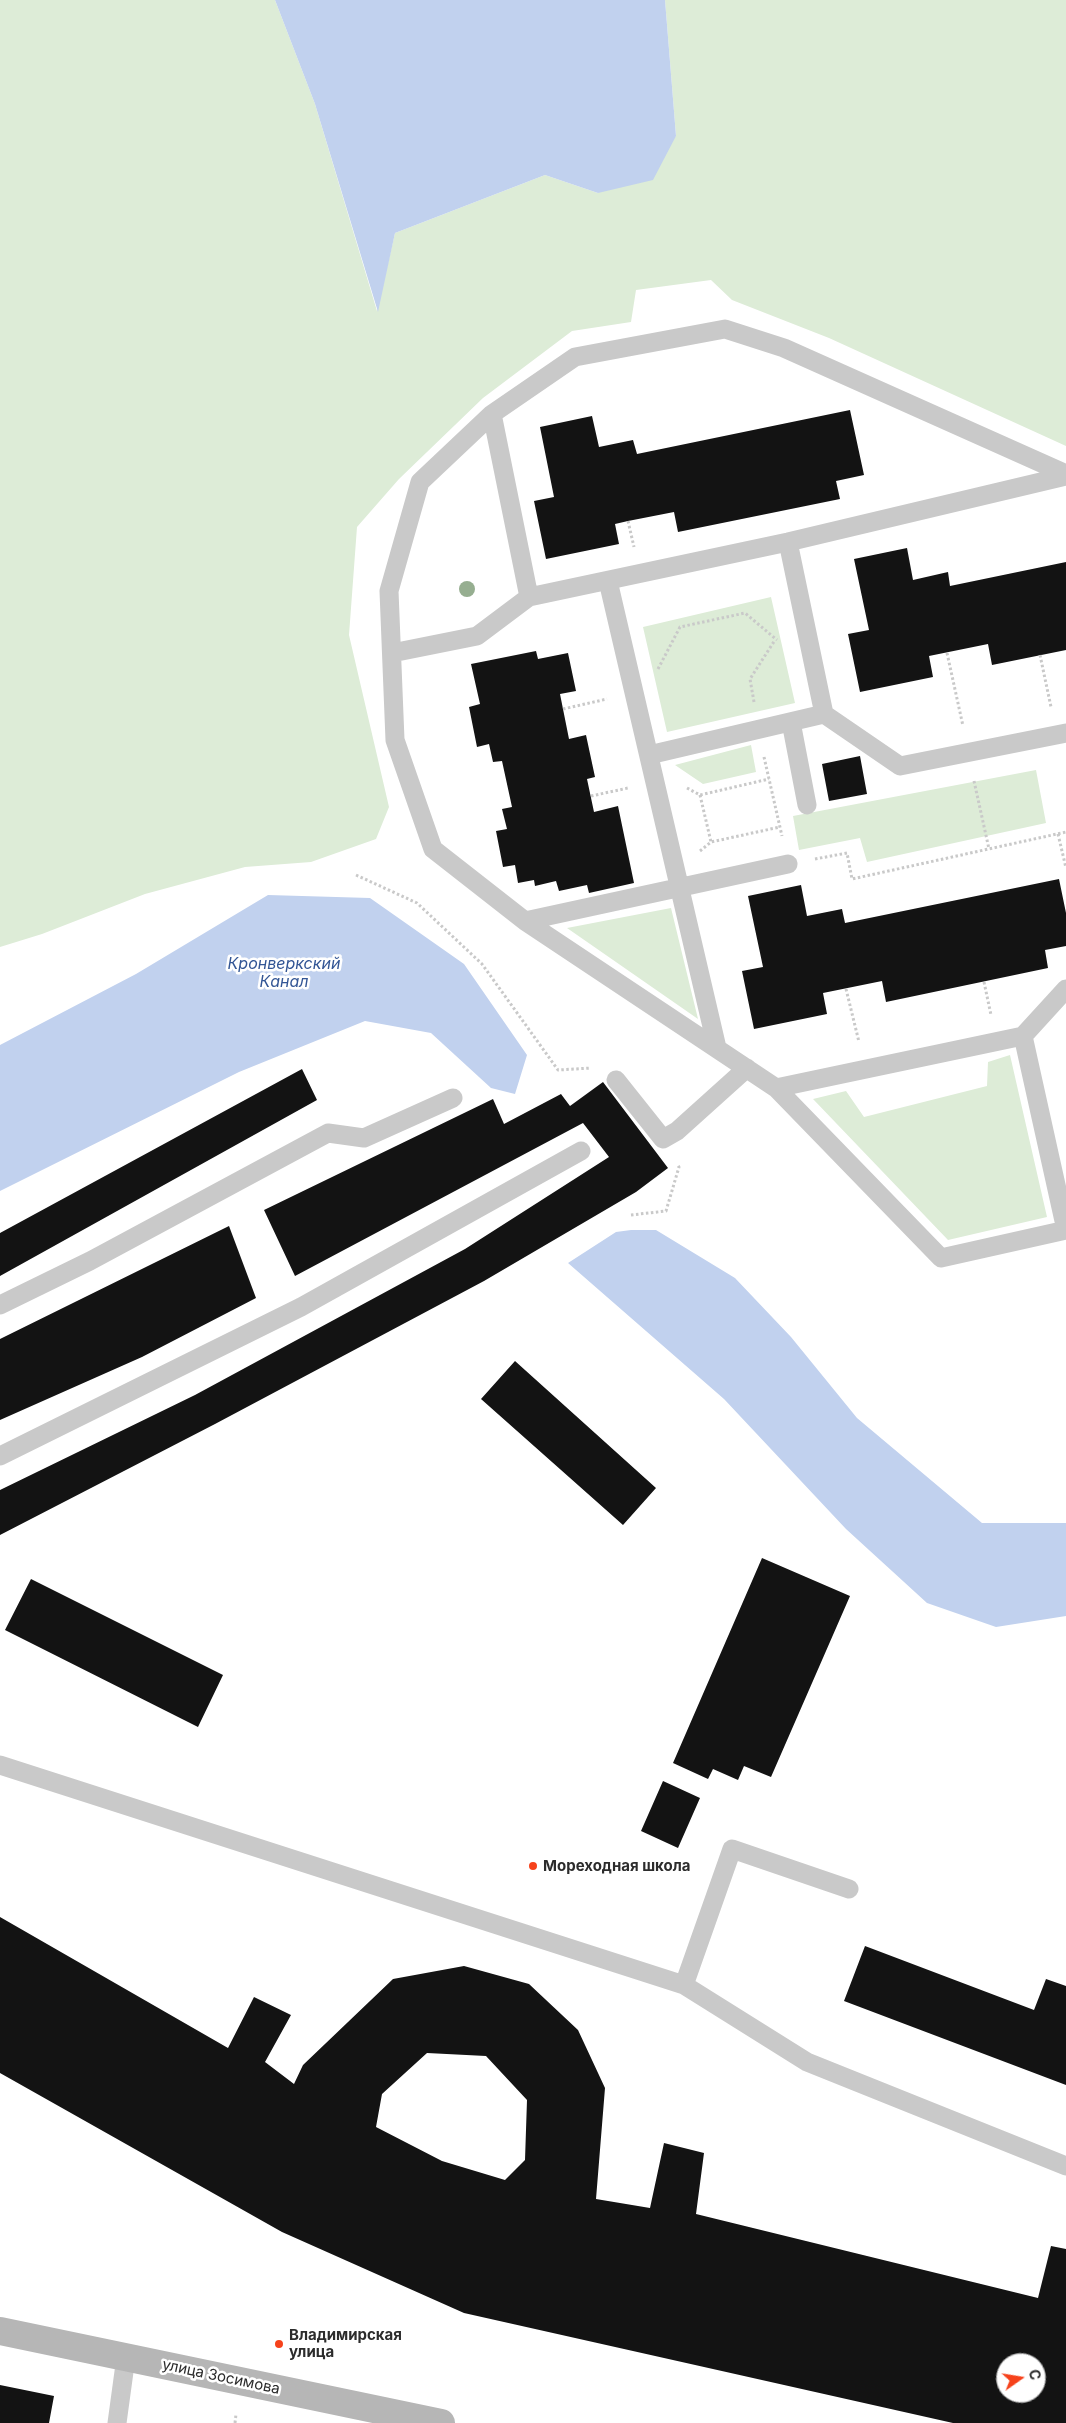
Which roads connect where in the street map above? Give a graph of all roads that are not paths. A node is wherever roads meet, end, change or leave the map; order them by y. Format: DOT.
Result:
graph roads {
  1 [pos="492,414"];
  2 [pos="1066,475"];
  3 [pos="788,542"];
  4 [pos="608,581"];
  5 [pos="529,597"];
  6 [pos="392,653"];
  7 [pos="824,714"];
  8 [pos="790,722"];
  9 [pos="1061,734"];
  10 [pos="650,761"];
  11 [pos="807,805"];
  12 [pos="788,864"];
  13 [pos="678,880"];
  14 [pos="525,921"];
  15 [pos="1066,989"];
  16 [pos="1023,1036"];
  17 [pos="717,1048"];
  18 [pos="747,1068"];
  19 [pos="616,1080"];
  20 [pos="776,1088"];
  21 [pos="453,1098"];
  22 [pos="581,1152"];
  23 [pos="0,1305"];
  24 [pos="0,1456"];
  25 [pos="0,1765"];
  26 [pos="848,1889"];
  27 [pos="684,1985"];
  28 [pos="1066,2166"];
  29 [pos="0,2331"];
  30 [pos="126,2357"];
  31 [pos="117,2423"];
  32 [pos="441,2423"];
  1 -- 2 [label="lane"];
  1 -- 5 [label="lane"];
  1 -- 6 [label="lane"];
  2 -- 3 [label="lane"];
  3 -- 4 [label="lane"];
  3 -- 7 [label="lane"];
  4 -- 5 [label="lane"];
  4 -- 10 [label="lane"];
  5 -- 6 [label="lane"];
  6 -- 14 [label="lane"];
  7 -- 8 [label="lane"];
  7 -- 9 [label="lane"];
  8 -- 10 [label="lane"];
  8 -- 11 [label="lane"];
  10 -- 13 [label="lane"];
  12 -- 13 [label="lane"];
  13 -- 14 [label="lane"];
  13 -- 17 [label="lane"];
  14 -- 17 [label="lane"];
  15 -- 16 [label="lane"];
  16 -- 20 [label="lane"];
  16 -- 20 [label="lane"];
  17 -- 18 [label="lane"];
  18 -- 19 [label="lane"];
  18 -- 20 [label="lane"];
  21 -- 23 [label="lane"];
  22 -- 24 [label="lane"];
  25 -- 27 [label="lane"];
  26 -- 27 [label="lane"];
  27 -- 28 [label="lane"];
  29 -- 30 [label="main road, улица Зосимова"];
  30 -- 31 [label="lane"];
  30 -- 32 [label="main road, улица Зосимова"];
}
